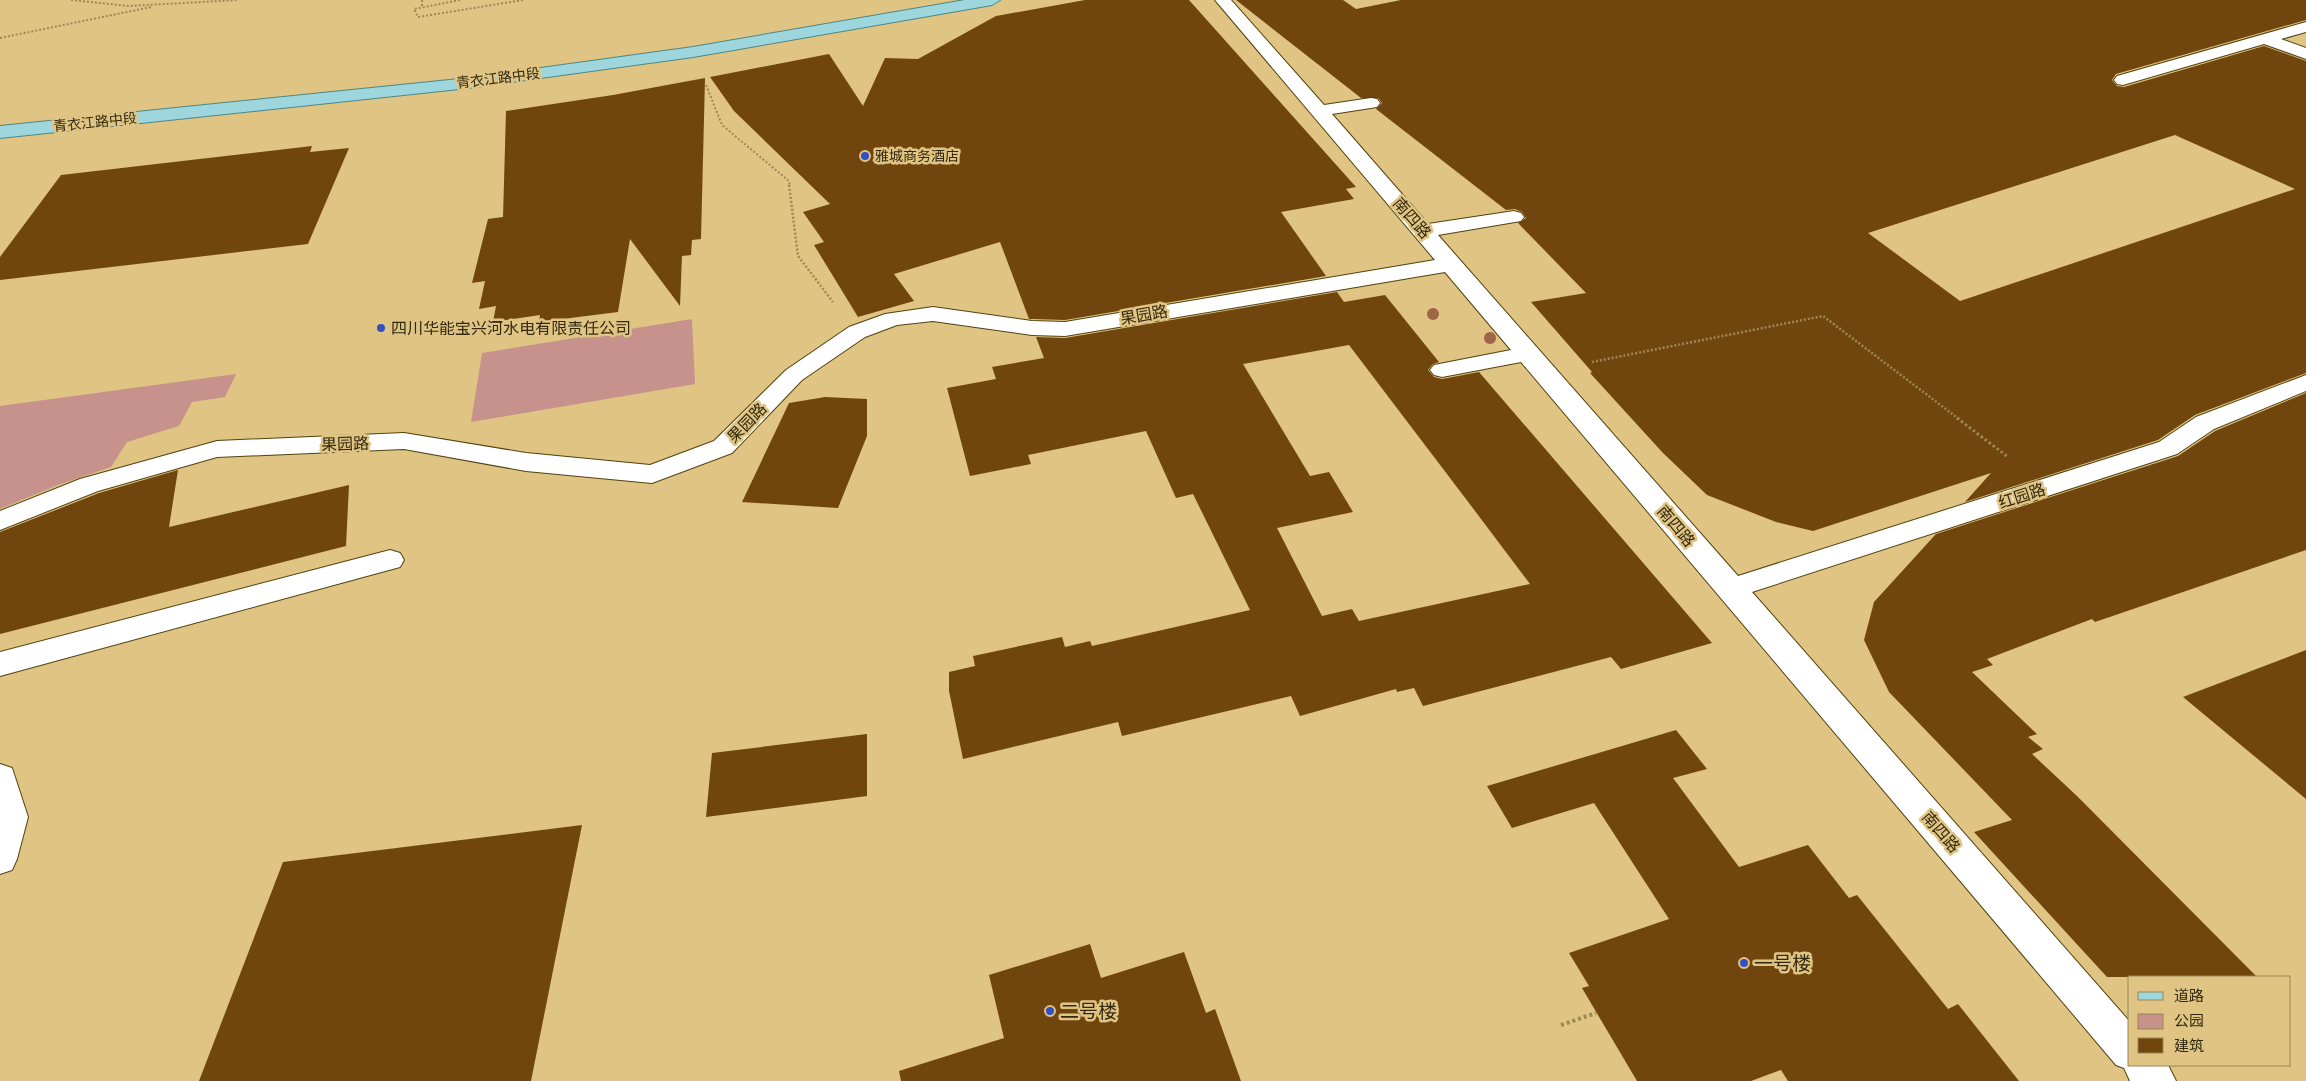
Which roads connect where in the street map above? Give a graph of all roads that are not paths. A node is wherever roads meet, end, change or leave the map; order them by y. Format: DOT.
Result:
graph roads {
  1 [pos="992,0"];
  2 [pos="1223,0"];
  3 [pos="2306,27"];
  4 [pos="2266,39"];
  5 [pos="2306,54"];
  6 [pos="2122,80"];
  7 [pos="1371,103"];
  8 [pos="1319,110"];
  9 [pos="0,132"];
  10 [pos="1514,217"];
  11 [pos="1423,231"];
  12 [pos="1452,264"];
  13 [pos="1538,362"];
  14 [pos="1442,370"];
  15 [pos="2306,382"];
  16 [pos="0,521"];
  17 [pos="390,560"];
  18 [pos="1729,589"];
  19 [pos="0,664"];
  20 [pos="0,778"];
  21 [pos="0,859"];
  22 [pos="2128,1049"];
  23 [pos="2143,1066"];
  24 [pos="2156,1081"];
  1 -- 9 [label="main road, 青衣江路中段"];
  2 -- 8 [label="street, 南四路"];
  3 -- 4 [label="street"];
  4 -- 5 [label="street"];
  4 -- 6 [label="street"];
  7 -- 8 [label="street"];
  8 -- 11 [label="street, 南四路"];
  10 -- 11 [label="street"];
  11 -- 12 [label="street, 南四路"];
  12 -- 13 [label="street, 南四路"];
  12 -- 16 [label="street, 果园路"];
  13 -- 14 [label="street"];
  13 -- 18 [label="street, 南四路"];
  15 -- 18 [label="street, 红园路"];
  17 -- 19 [label="street"];
  18 -- 22 [label="street, 南四路"];
  20 -- 21 [label="street"];
  23 -- 24 [label="street"];
}
